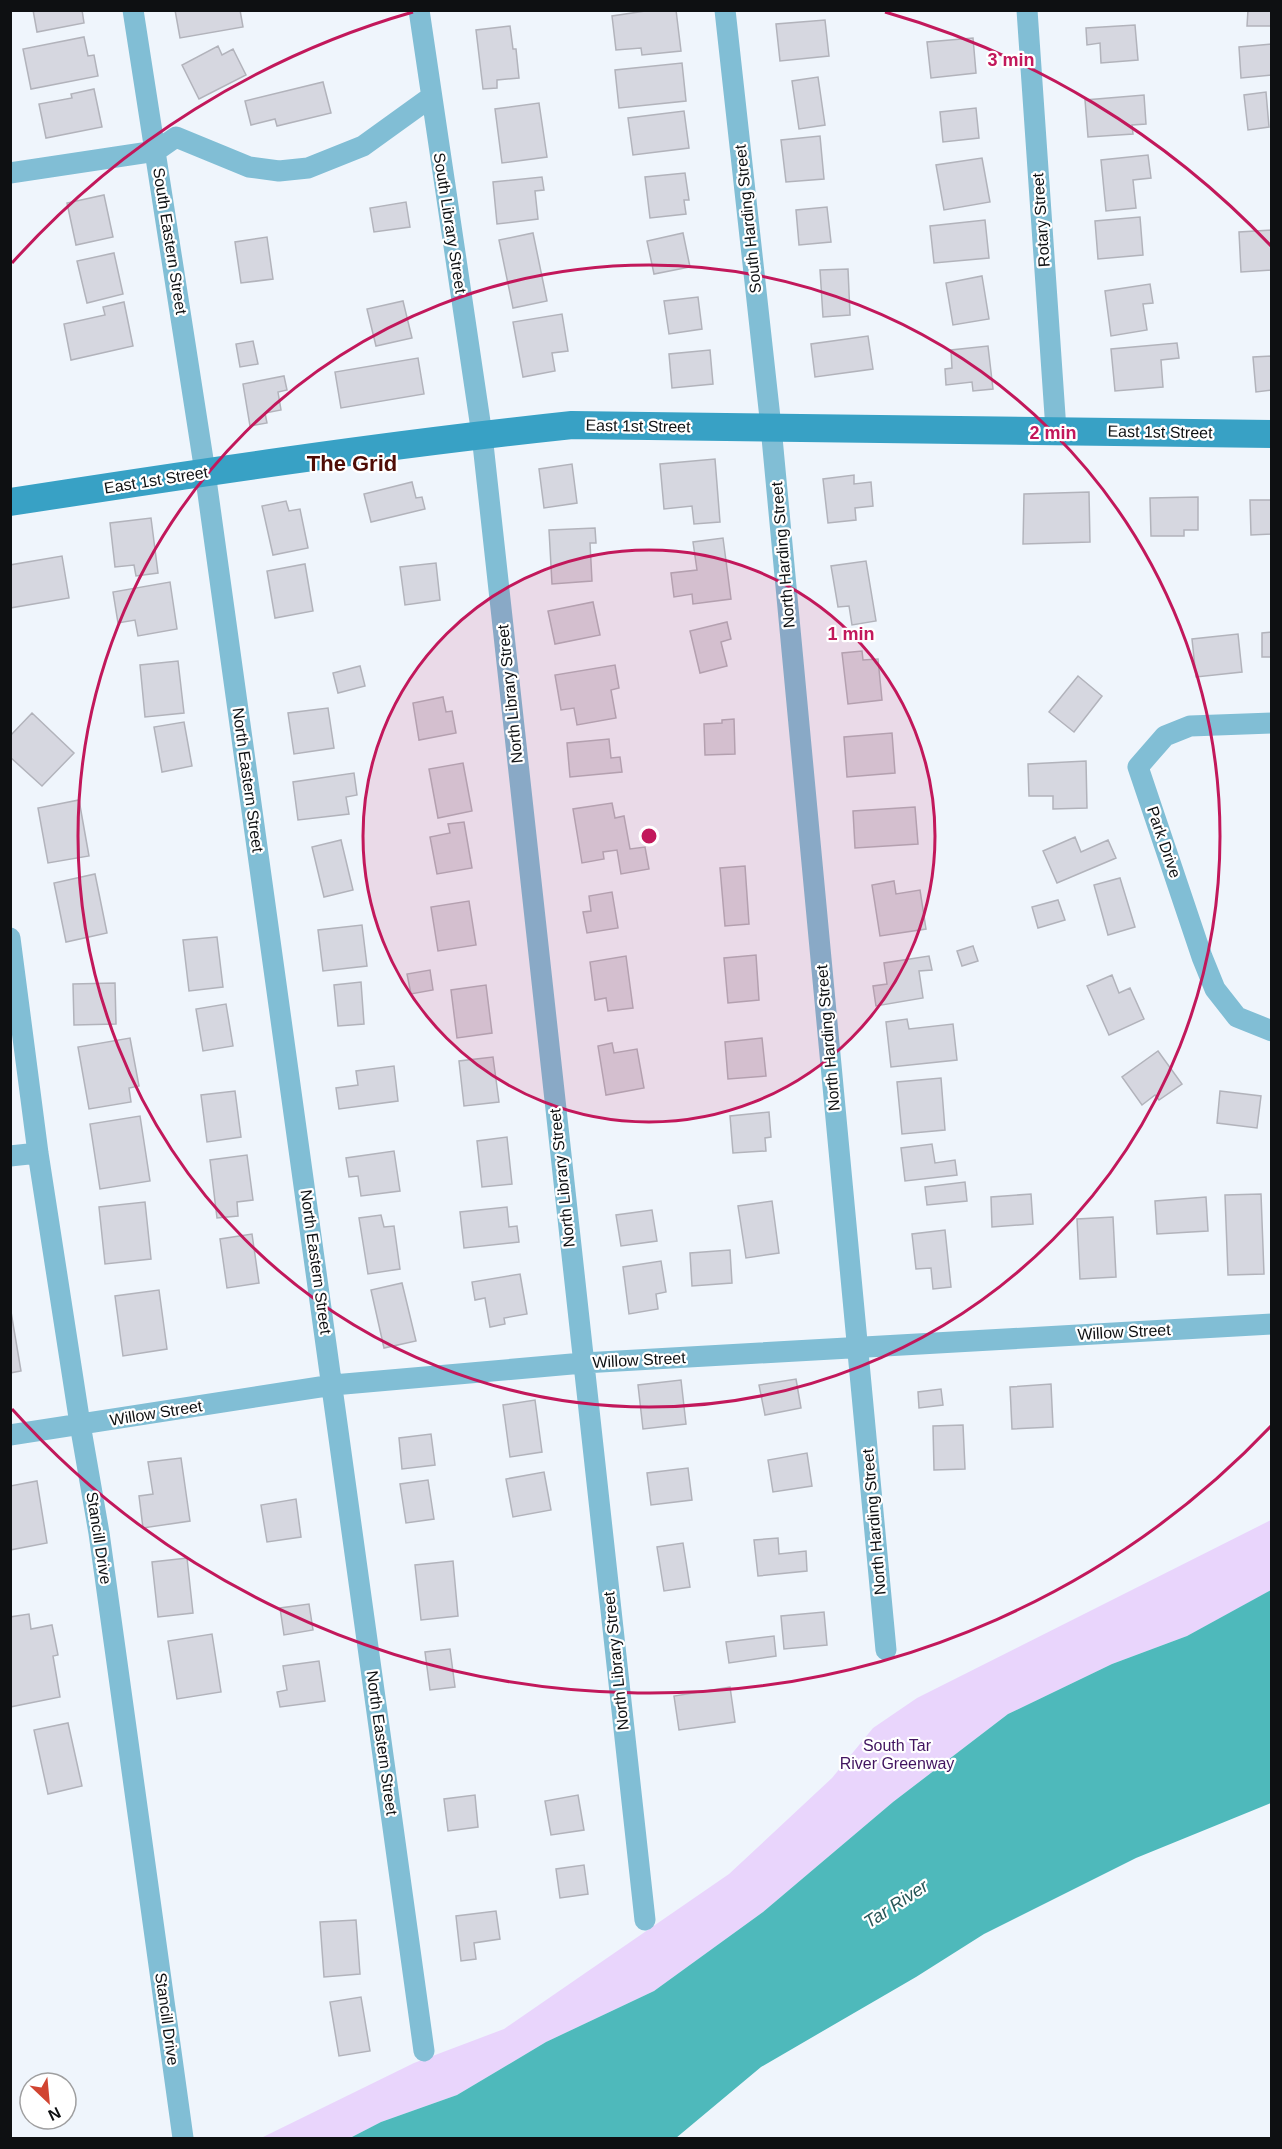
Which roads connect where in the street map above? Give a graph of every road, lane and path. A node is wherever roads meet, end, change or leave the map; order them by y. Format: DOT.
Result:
graph roads {
  1 [pos="133,10"];
  2 [pos="419,10"];
  3 [pos="725,10"];
  4 [pos="1027,10"];
  5 [pos="431,97"];
  6 [pos="156,151"];
  7 [pos="10,173"];
  8 [pos="771,427"];
  9 [pos="1056,430"];
  10 [pos="1272,434"];
  11 [pos="482,435"];
  12 [pos="205,472"];
  13 [pos="10,502"];
  14 [pos="1272,723"];
  15 [pos="10,938"];
  16 [pos="1272,1031"];
  17 [pos="38,1153"];
  18 [pos="10,1156"];
  19 [pos="1272,1324"];
  20 [pos="857,1347"];
  21 [pos="582,1363"];
  22 [pos="333,1385"];
  23 [pos="80,1424"];
  24 [pos="10,1435"];
  25 [pos="886,1650"];
  26 [pos="645,1920"];
  27 [pos="423,2051"];
  28 [pos="183,2139"];
  1 -- 6 [label="street, South Eastern Street"];
  2 -- 5 [label="street, South Library Street"];
  3 -- 8 [label="street, South Harding Street"];
  4 -- 9 [label="street, Rotary Street"];
  5 -- 6 [label="street"];
  5 -- 11 [label="street, South Library Street"];
  6 -- 7 [label="street"];
  6 -- 12 [label="street, South Eastern Street"];
  8 -- 9 [label="street, East 1st Street"];
  8 -- 11 [label="street, East 1st Street"];
  8 -- 20 [label="street, North Harding Street"];
  9 -- 10 [label="street, East 1st Street"];
  11 -- 12 [label="street, East 1st Street"];
  11 -- 21 [label="street, North Library Street"];
  12 -- 13 [label="street, East 1st Street"];
  12 -- 22 [label="street, North Eastern Street"];
  14 -- 16 [label="street, Park Drive"];
  15 -- 17 [label="street, Stancill Drive"];
  17 -- 18 [label="street"];
  17 -- 23 [label="street, Stancill Drive"];
  19 -- 20 [label="street, Willow Street"];
  20 -- 21 [label="street, Willow Street"];
  20 -- 25 [label="street, North Harding Street"];
  21 -- 22 [label="street, Willow Street"];
  21 -- 26 [label="street, North Library Street"];
  22 -- 23 [label="street, Willow Street"];
  22 -- 27 [label="street, North Eastern Street"];
  23 -- 24 [label="street, Willow Street"];
  23 -- 28 [label="street, Stancill Drive"];
}
